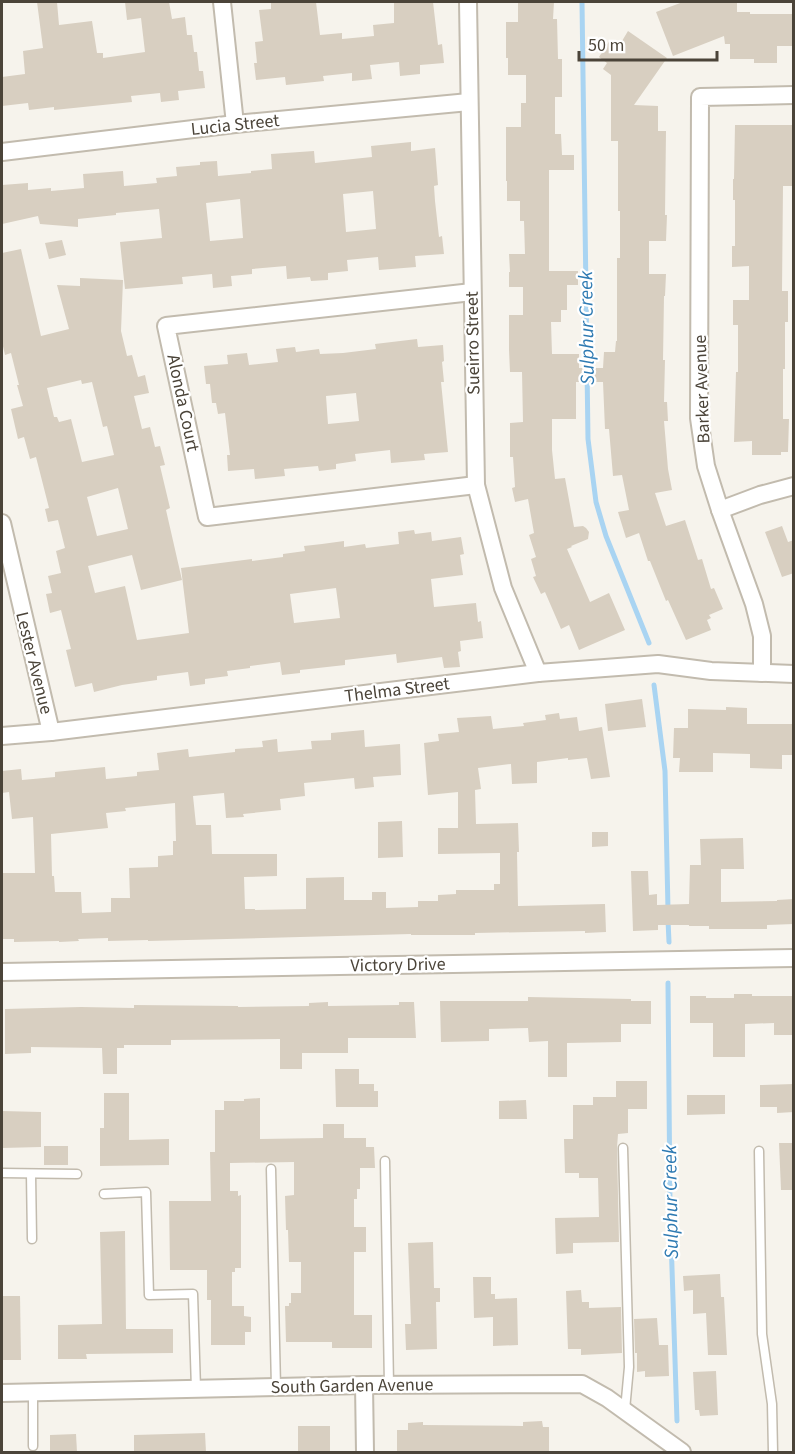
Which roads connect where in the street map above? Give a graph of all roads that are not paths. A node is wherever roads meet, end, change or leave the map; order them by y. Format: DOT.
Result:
graph roads {
  1 [pos="222,2"];
  2 [pos="468,2"];
  3 [pos="794,95"];
  4 [pos="469,102"];
  5 [pos="235,124"];
  6 [pos="2,152"];
  7 [pos="472,292"];
  8 [pos="476,485"];
  9 [pos="794,486"];
  10 [pos="720,510"];
  11 [pos="2,523"];
  12 [pos="538,673"];
  13 [pos="762,673"];
  14 [pos="794,674"];
  15 [pos="51,732"];
  16 [pos="2,736"];
  17 [pos="794,958"];
  18 [pos="2,972"];
  19 [pos="623,1148"];
  20 [pos="759,1151"];
  21 [pos="385,1161"];
  22 [pos="271,1169"];
  23 [pos="2,1173"];
  24 [pos="31,1174"];
  25 [pos="77,1174"];
  26 [pos="104,1194"];
  27 [pos="32,1239"];
  28 [pos="364,1385"];
  29 [pos="389,1385"];
  30 [pos="276,1387"];
  31 [pos="196,1389"];
  32 [pos="2,1393"];
  33 [pos="33,1393"];
  34 [pos="625,1411"];
  35 [pos="33,1446"];
  36 [pos="365,1452"];
  37 [pos="682,1452"];
  38 [pos="773,1452"];
  1 -- 5 [label="street"];
  2 -- 4 [label="street, Sueirro Street"];
  3 -- 10 [label="street, Barker Avenue"];
  4 -- 5 [label="street, Lucia Street"];
  4 -- 7 [label="street, Sueirro Street"];
  5 -- 6 [label="street, Lucia Street"];
  7 -- 8 [label="street, Sueirro Street"];
  7 -- 8 [label="street, Alonda Court"];
  8 -- 12 [label="street, Sueirro Street"];
  9 -- 10 [label="street"];
  10 -- 13 [label="street, Barker Avenue"];
  11 -- 15 [label="street, Lester Avenue"];
  12 -- 13 [label="street, Thelma Street"];
  12 -- 15 [label="street, Thelma Street"];
  13 -- 14 [label="street, Thelma Street"];
  15 -- 16 [label="street, Thelma Street"];
  17 -- 18 [label="street, Victory Drive"];
  19 -- 34 [label="lane"];
  20 -- 38 [label="lane"];
  21 -- 29 [label="lane"];
  22 -- 30 [label="lane"];
  23 -- 24 [label="lane"];
  24 -- 25 [label="lane"];
  24 -- 27 [label="lane"];
  26 -- 31 [label="lane"];
  28 -- 29 [label="street, South Garden Avenue"];
  28 -- 30 [label="street, South Garden Avenue"];
  28 -- 36 [label="street"];
  29 -- 34 [label="street, South Garden Avenue"];
  30 -- 31 [label="street, South Garden Avenue"];
  31 -- 33 [label="street, South Garden Avenue"];
  32 -- 33 [label="street, South Garden Avenue"];
  33 -- 35 [label="lane"];
  34 -- 37 [label="street, South Garden Avenue"];
}
